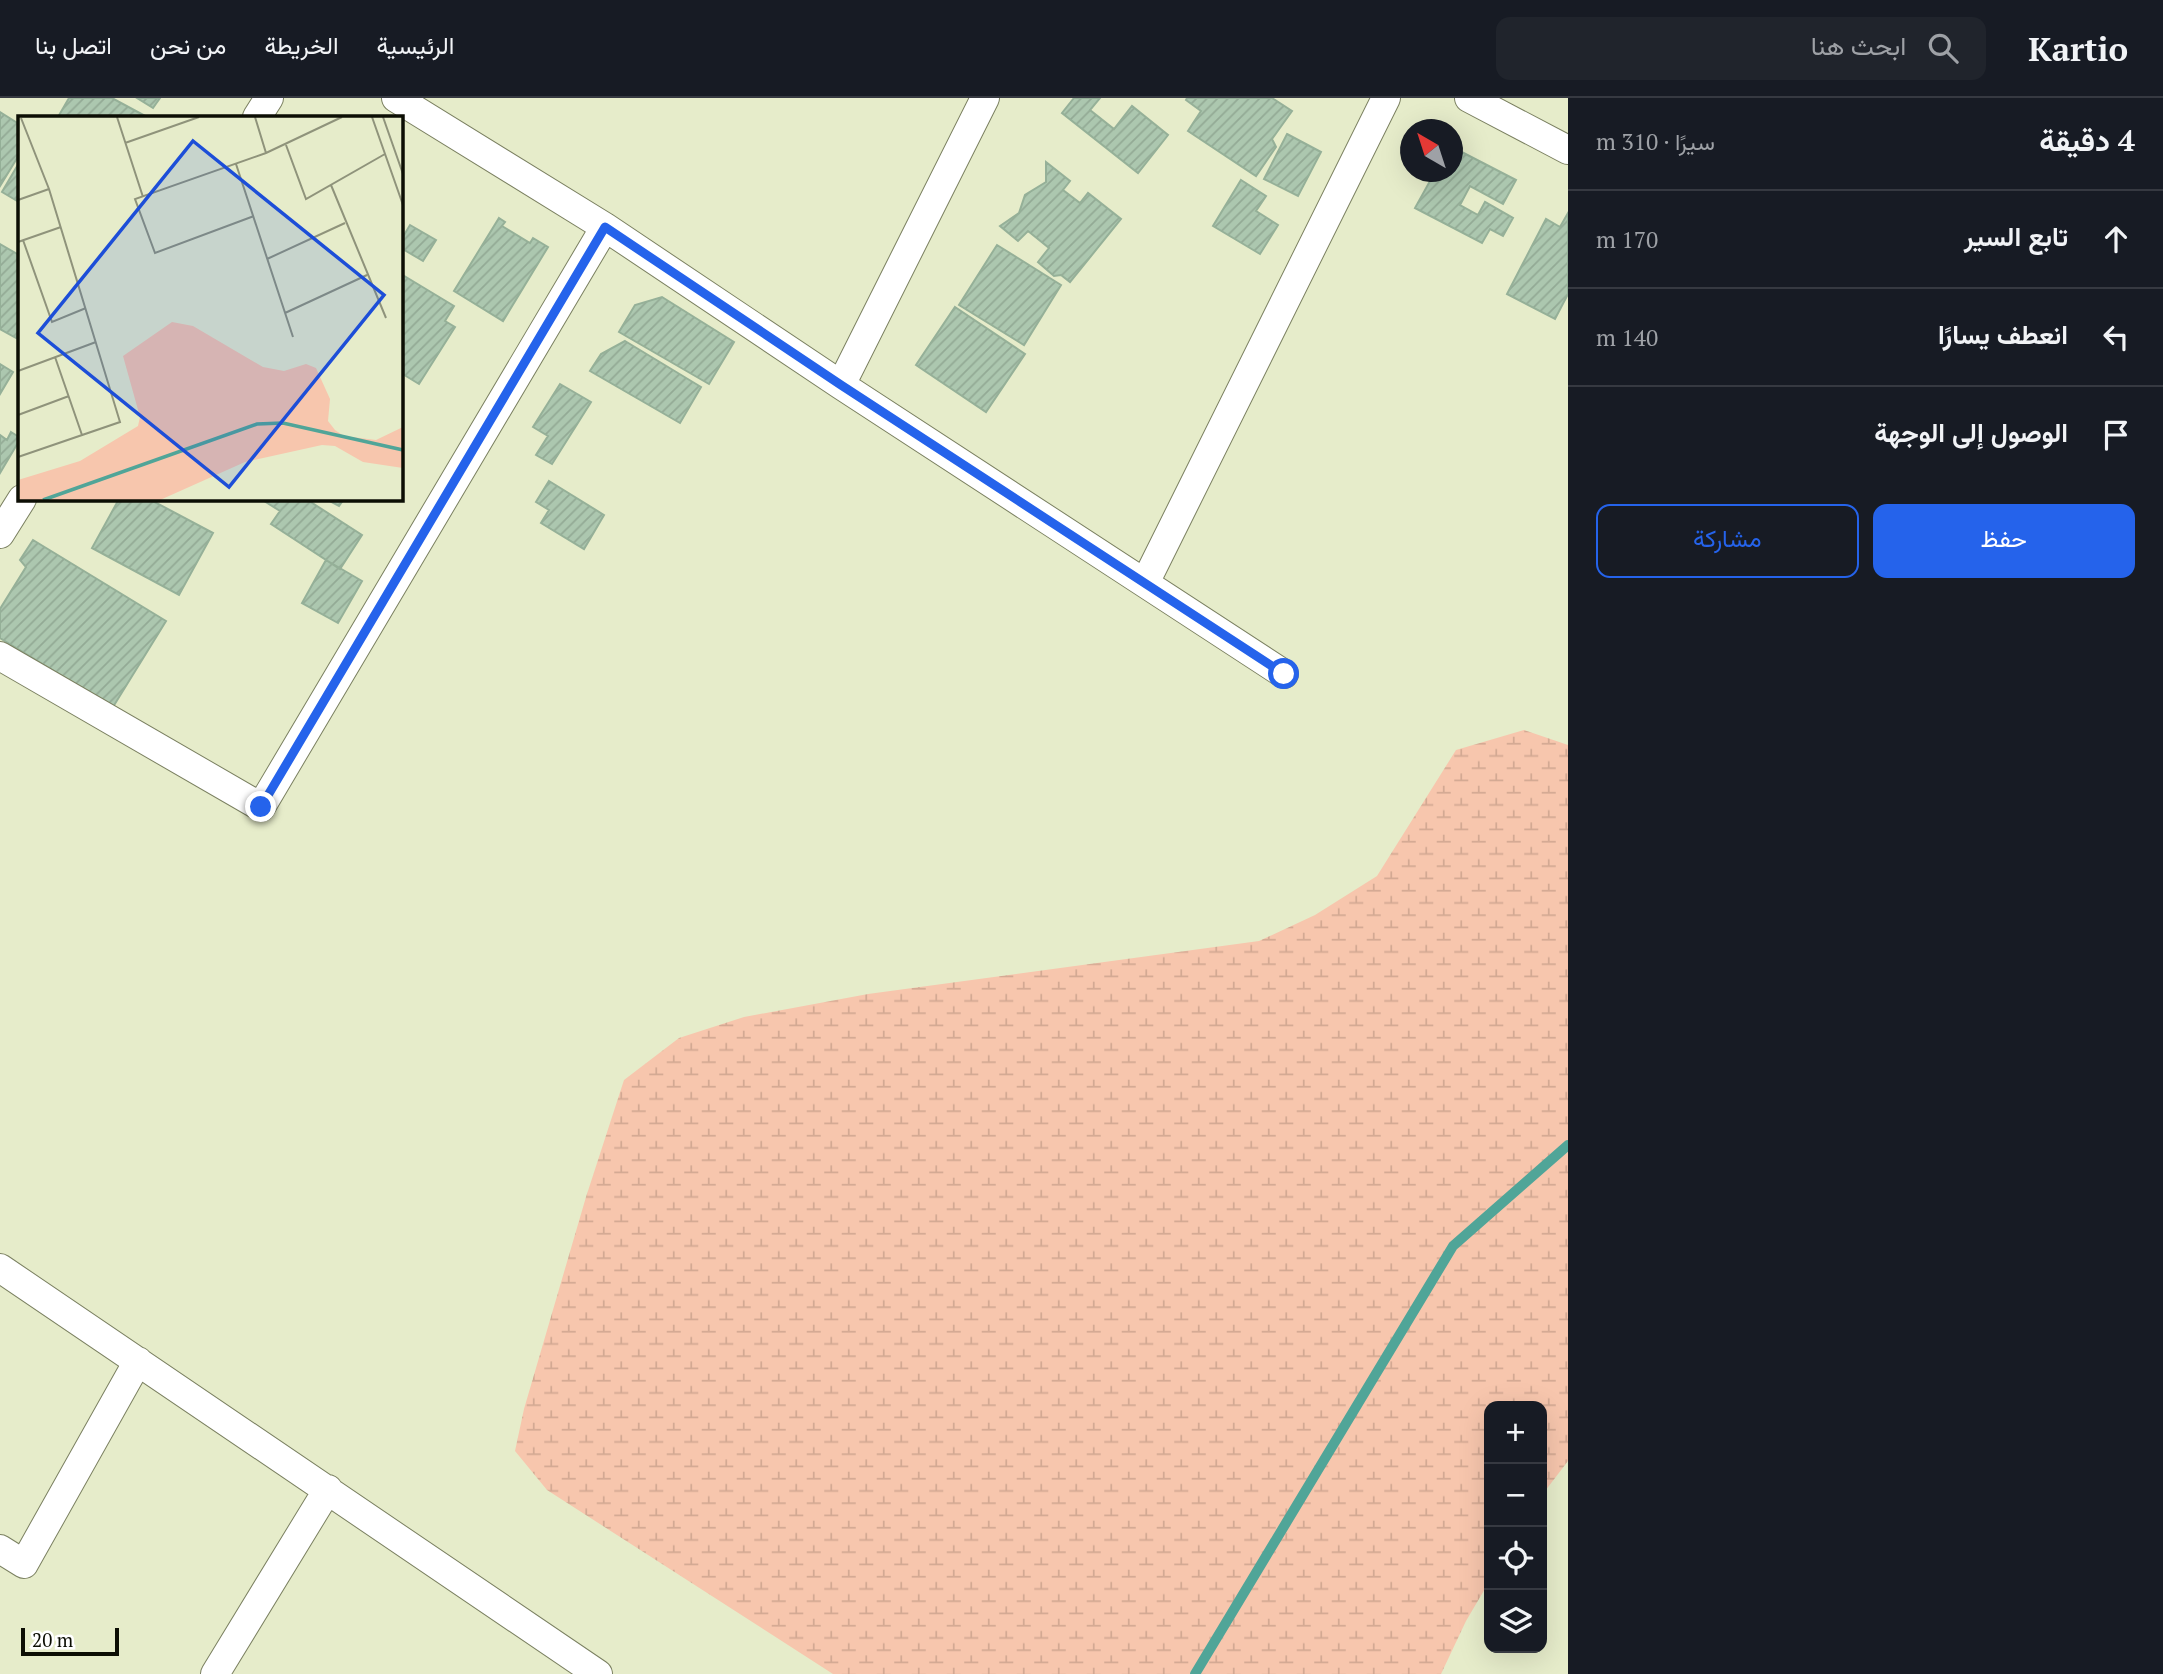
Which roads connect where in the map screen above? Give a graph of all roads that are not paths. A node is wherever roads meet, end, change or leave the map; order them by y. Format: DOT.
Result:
graph roads {
  1 [pos="269,98"];
  2 [pos="396,98"];
  3 [pos="985,98"];
  4 [pos="1386,98"];
  5 [pos="1469,98"];
  6 [pos="258,116"];
  7 [pos="1568,150"];
  8 [pos="605,227"];
  9 [pos="841,385"];
  10 [pos="21,500"];
  11 [pos="0,534"];
  12 [pos="1145,583"];
  13 [pos="0,656"];
  14 [pos="1284,674"];
  15 [pos="0,1268"];
  16 [pos="138,1361"];
  17 [pos="328,1489"];
  18 [pos="0,1549"];
  19 [pos="215,1674"];
  20 [pos="598,1674"];
  1 -- 6 [label="street"];
  2 -- 8 [label="street"];
  3 -- 9 [label="street"];
  4 -- 12 [label="street"];
  5 -- 7 [label="street"];
  8 -- 9 [label="street"];
  8 -- 13 [label="street"];
  9 -- 12 [label="street"];
  10 -- 11 [label="street"];
  12 -- 14 [label="street"];
  15 -- 16 [label="street"];
  16 -- 17 [label="street"];
  16 -- 18 [label="street"];
  17 -- 19 [label="street"];
  17 -- 20 [label="street"];
}
